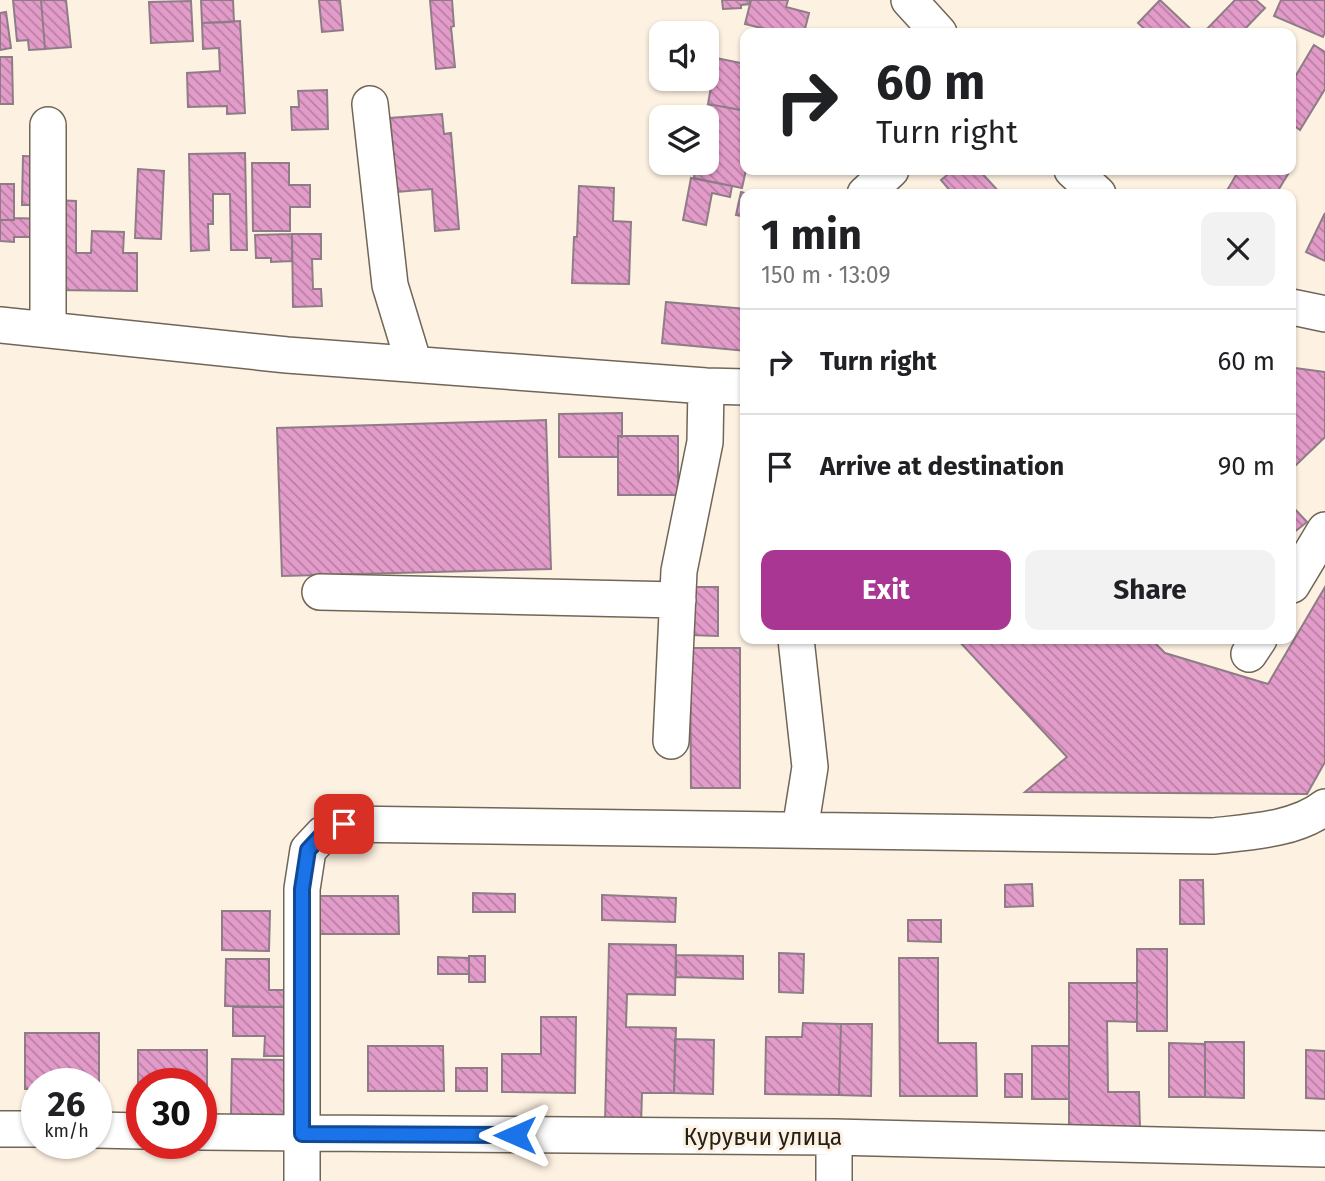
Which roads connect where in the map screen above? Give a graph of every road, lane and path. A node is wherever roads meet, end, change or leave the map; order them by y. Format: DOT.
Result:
graph roads {
  1 [pos="909,0"];
  2 [pos="934,28"];
  3 [pos="370,104"];
  4 [pos="48,125"];
  5 [pos="886,175"];
  6 [pos="1077,175"];
  7 [pos="870,189"];
  8 [pos="1093,189"];
  9 [pos="1296,308"];
  10 [pos="1325,314"];
  11 [pos="0,325"];
  12 [pos="48,330"];
  13 [pos="414,364"];
  14 [pos="706,386"];
  15 [pos="740,387"];
  16 [pos="1325,530"];
  17 [pos="1296,578"];
  18 [pos="320,592"];
  19 [pos="678,600"];
  20 [pos="797,644"];
  21 [pos="671,741"];
  22 [pos="1325,807"];
  23 [pos="800,830"];
  24 [pos="0,1129"];
  25 [pos="21,1129"];
  26 [pos="217,1132"];
  27 [pos="302,1134"];
  28 [pos="834,1137"];
  29 [pos="1325,1149"];
  30 [pos="302,1181"];
  31 [pos="834,1181"];
  1 -- 2 [label="street"];
  3 -- 13 [label="street"];
  4 -- 12 [label="street"];
  5 -- 7 [label="street"];
  6 -- 8 [label="street"];
  9 -- 10 [label="street"];
  11 -- 12 [label="street"];
  12 -- 13 [label="street"];
  13 -- 14 [label="street"];
  14 -- 15 [label="street"];
  14 -- 19 [label="street"];
  16 -- 17 [label="street"];
  18 -- 19 [label="street"];
  19 -- 21 [label="street"];
  20 -- 23 [label="street"];
  22 -- 23 [label="street"];
  23 -- 27 [label="street"];
  24 -- 25 [label="street"];
  26 -- 27 [label="street, Курувчи улица"];
  27 -- 28 [label="street, Курувчи улица"];
  27 -- 30 [label="street"];
  28 -- 29 [label="street, Курувчи улица"];
  28 -- 31 [label="street"];
}
